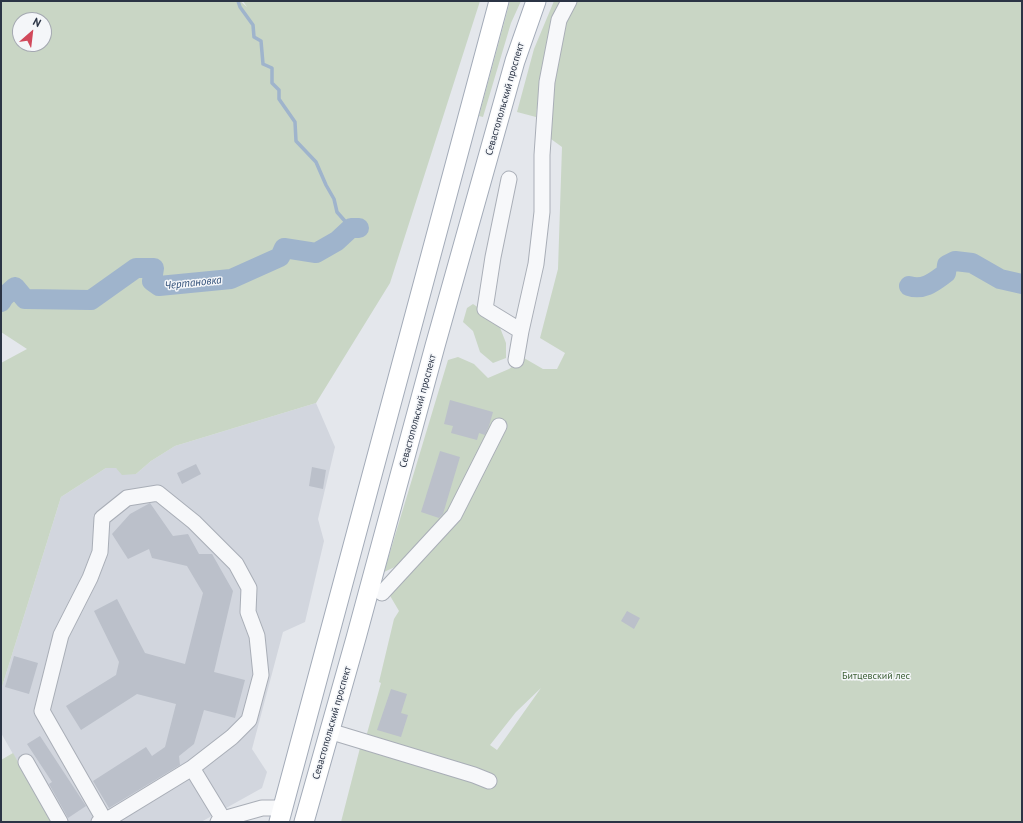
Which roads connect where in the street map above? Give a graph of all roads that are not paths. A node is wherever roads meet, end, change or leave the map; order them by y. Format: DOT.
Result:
graph roads {
  1 [pos="499,1"];
  2 [pos="536,1"];
  3 [pos="569,1"];
  4 [pos="509,179"];
  5 [pos="521,331"];
  6 [pos="516,360"];
  7 [pos="499,426"];
  8 [pos="382,593"];
  9 [pos="329,731"];
  10 [pos="26,762"];
  11 [pos="192,768"];
  12 [pos="489,782"];
  13 [pos="281,815"];
  14 [pos="105,821"];
  15 [pos="220,821"];
  16 [pos="60,822"];
  17 [pos="304,822"];
  1 -- 13 [label="main road"];
  2 -- 9 [label="main road, Севастопольский проспект"];
  3 -- 5 [label="street"];
  4 -- 5 [label="street"];
  5 -- 6 [label="street"];
  7 -- 8 [label="street"];
  9 -- 12 [label="street"];
  9 -- 17 [label="main road, Севастопольский проспект"];
  10 -- 16 [label="street"];
  11 -- 14 [label="street"];
  11 -- 14 [label="street"];
  11 -- 15 [label="street"];
  13 -- 15 [label="street"];
}
